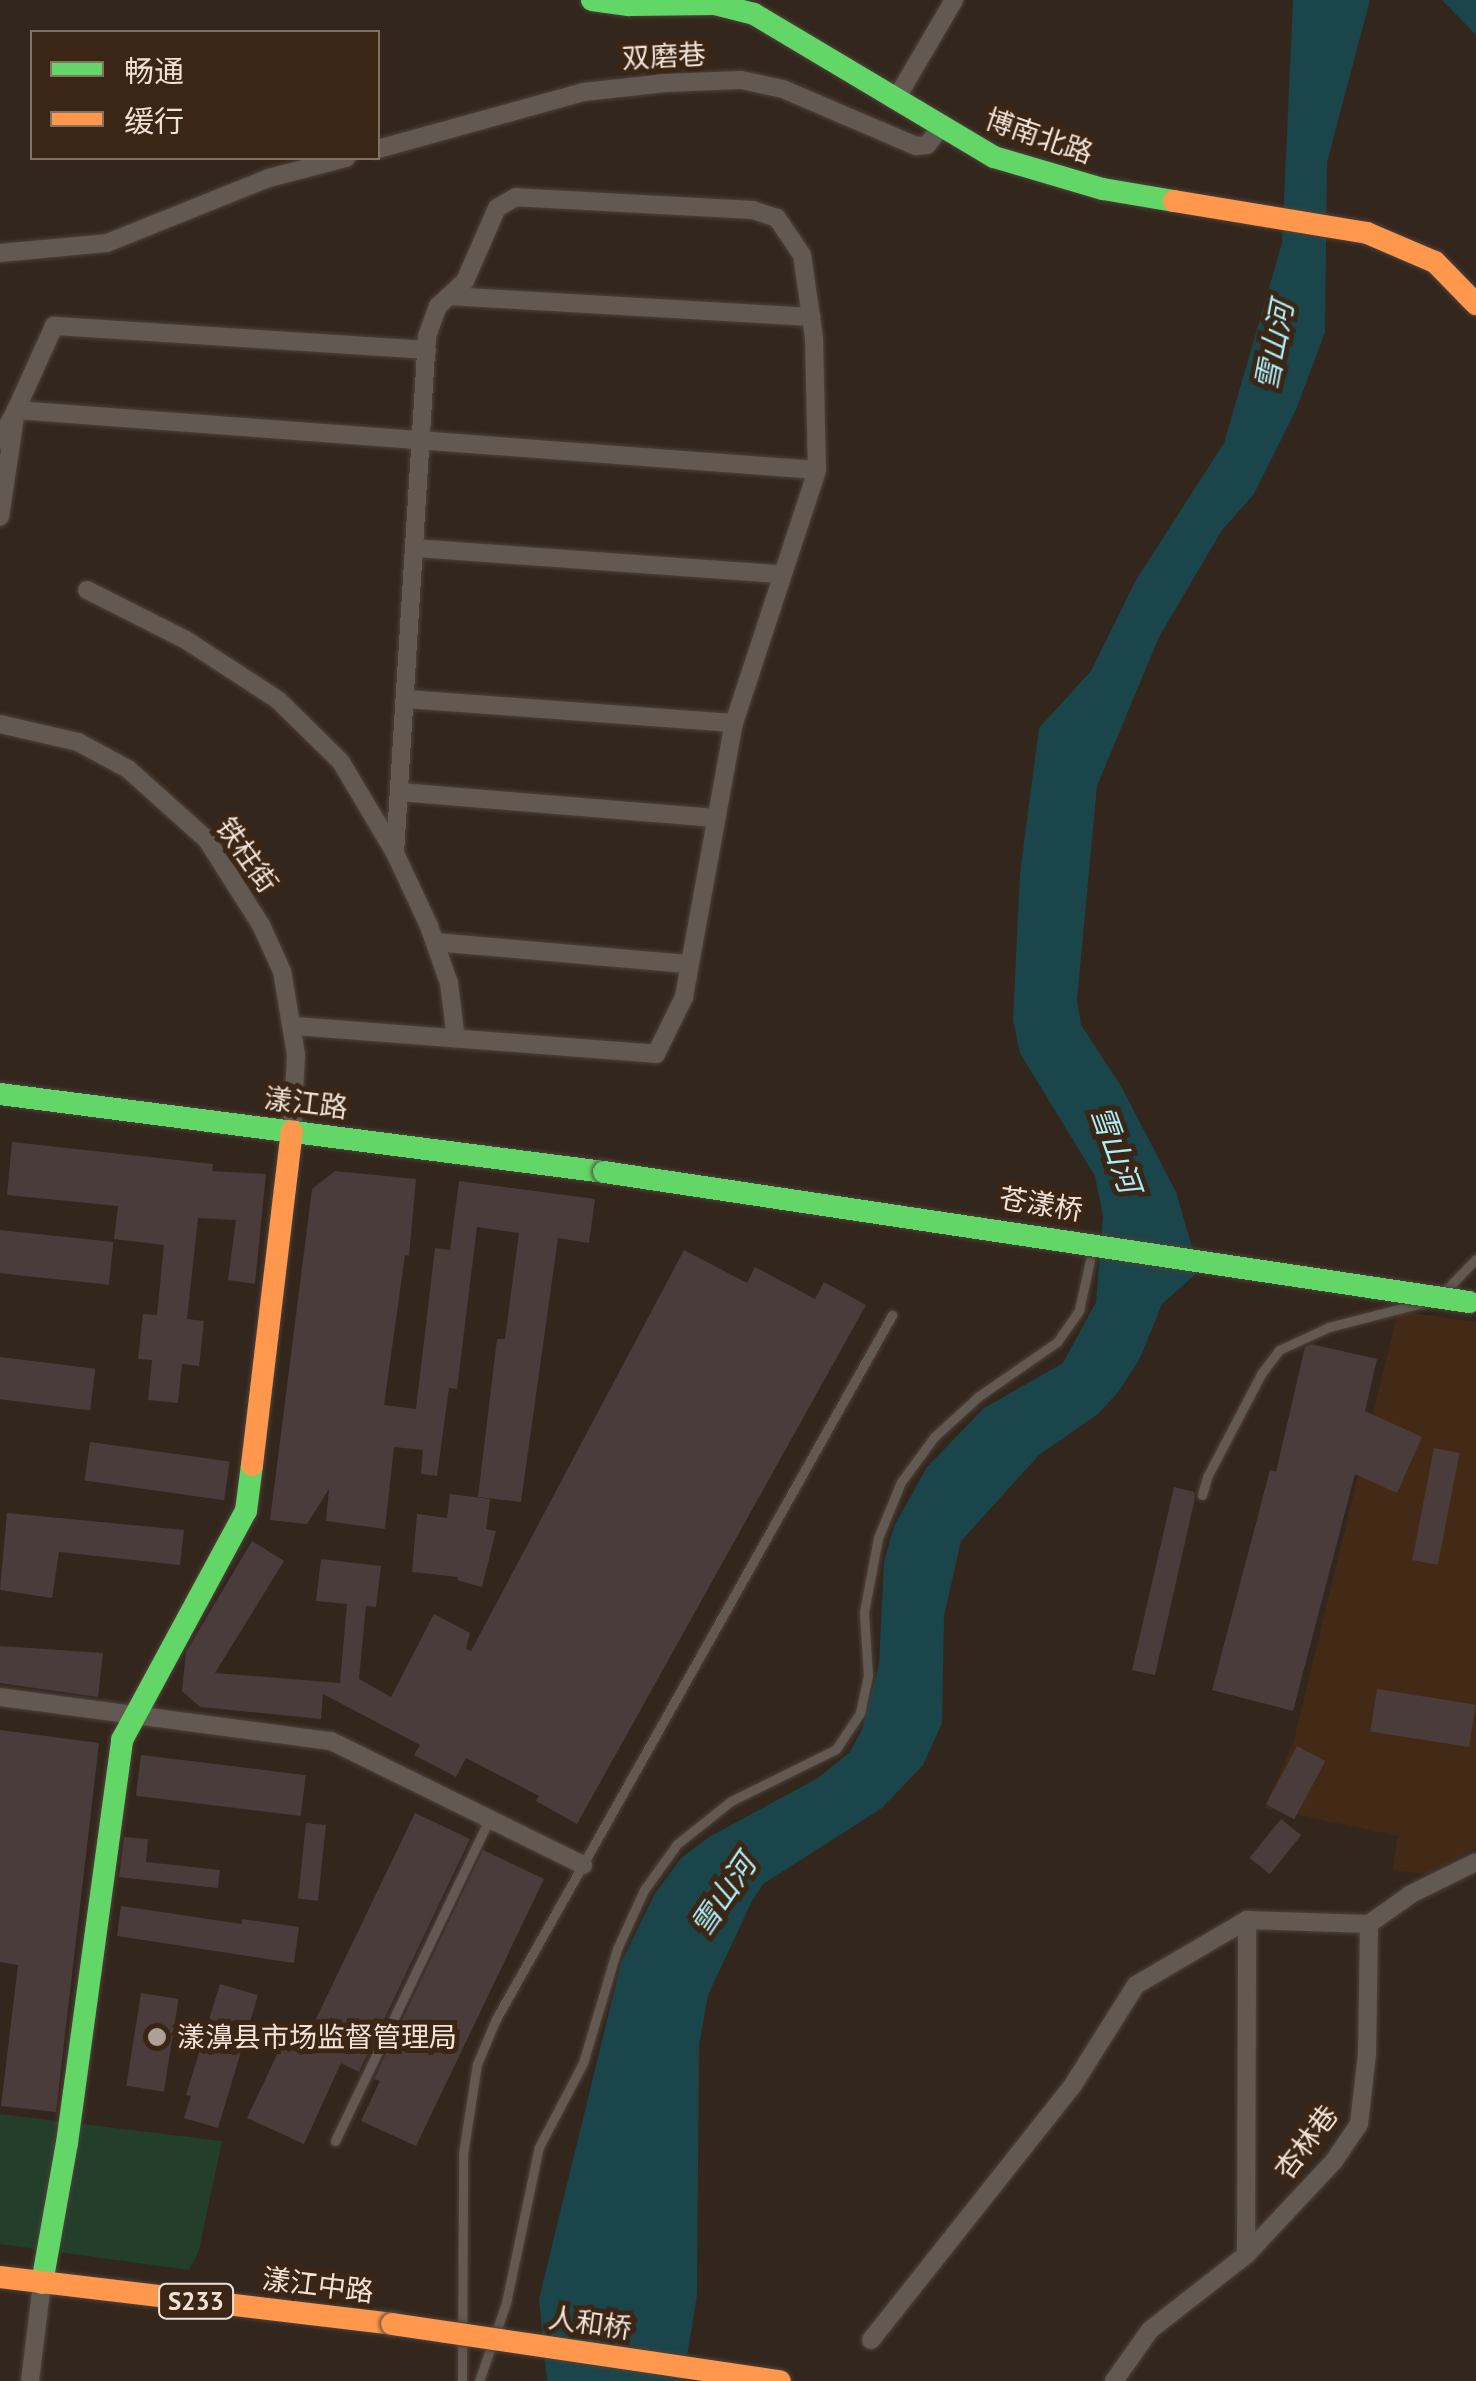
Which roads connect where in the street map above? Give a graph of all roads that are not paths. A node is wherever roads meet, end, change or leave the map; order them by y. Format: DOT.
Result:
graph roads {
  1 [pos="592,0"];
  2 [pos="954,0"];
  3 [pos="702,2"];
  4 [pos="896,99"];
  5 [pos="940,127"];
  6 [pos="380,148"];
  7 [pos="338,160"];
  8 [pos="0,254"];
  9 [pos="449,296"];
  10 [pos="1476,304"];
  11 [pos="810,317"];
  12 [pos="427,350"];
  13 [pos="16,410"];
  14 [pos="0,440"];
  15 [pos="422,441"];
  16 [pos="817,470"];
  17 [pos="1,508"];
  18 [pos="415,548"];
  19 [pos="780,574"];
  20 [pos="87,590"];
  21 [pos="405,700"];
  22 [pos="734,723"];
  23 [pos="0,724"];
  24 [pos="399,792"];
  25 [pos="715,818"];
  26 [pos="394,854"];
  27 [pos="435,942"];
  28 [pos="689,964"];
  29 [pos="294,1026"];
  30 [pos="456,1039"];
  31 [pos="0,1094"];
  32 [pos="292,1131"];
  33 [pos="604,1172"];
  34 [pos="1476,1259"];
  35 [pos="1090,1260"];
  36 [pos="1472,1303"];
  37 [pos="892,1315"];
  38 [pos="1202,1495"];
  39 [pos="0,1697"];
  40 [pos="134,1714"];
  41 [pos="489,1819"];
  42 [pos="1476,1862"];
  43 [pos="583,1865"];
  44 [pos="1247,1920"];
  45 [pos="1369,1924"];
  46 [pos="335,2141"];
  47 [pos="1246,2255"];
  48 [pos="0,2277"];
  49 [pos="42,2283"];
  50 [pos="392,2324"];
  51 [pos="870,2340"];
  52 [pos="30,2381"];
  53 [pos="462,2381"];
  54 [pos="479,2381"];
  55 [pos="780,2381"];
  56 [pos="1114,2381"];
  1 -- 3 [label="main road, 博南北路"];
  2 -- 4 [label="street"];
  3 -- 4 [label="main road, 博南北路"];
  4 -- 5 [label="main road, 博南北路"];
  5 -- 6 [label="street, 双磨巷"];
  5 -- 10 [label="main road, 博南北路"];
  7 -- 8 [label="street"];
  9 -- 11 [label="street"];
  9 -- 11 [label="street"];
  9 -- 12 [label="street"];
  11 -- 16 [label="street"];
  12 -- 13 [label="street"];
  12 -- 15 [label="street"];
  13 -- 14 [label="street"];
  13 -- 15 [label="street"];
  13 -- 17 [label="street"];
  15 -- 16 [label="street"];
  15 -- 18 [label="street"];
  16 -- 19 [label="street"];
  18 -- 19 [label="street"];
  18 -- 21 [label="street"];
  19 -- 22 [label="street"];
  20 -- 26 [label="street"];
  21 -- 22 [label="street"];
  21 -- 24 [label="street"];
  22 -- 25 [label="street"];
  23 -- 29 [label="street, 铁柱街"];
  24 -- 25 [label="street"];
  24 -- 26 [label="street"];
  25 -- 28 [label="street"];
  26 -- 27 [label="street"];
  27 -- 28 [label="street"];
  27 -- 30 [label="street"];
  28 -- 30 [label="street"];
  29 -- 30 [label="street"];
  29 -- 32 [label="street, 铁柱街"];
  31 -- 32 [label="main road, 漾江路"];
  32 -- 33 [label="main road, 漾江路"];
  32 -- 40 [label="main road"];
  33 -- 36 [label="main road, 苍漾桥, bridge"];
  34 -- 38 [label="lane"];
  35 -- 54 [label="lane"];
  37 -- 43 [label="lane"];
  39 -- 40 [label="street"];
  40 -- 41 [label="street"];
  40 -- 49 [label="main road"];
  41 -- 43 [label="street"];
  41 -- 46 [label="lane"];
  42 -- 45 [label="street"];
  43 -- 53 [label="lane"];
  44 -- 45 [label="street"];
  44 -- 47 [label="street"];
  44 -- 51 [label="street"];
  45 -- 47 [label="street, 杏林巷"];
  47 -- 56 [label="street, 杏林巷"];
  48 -- 49 [label="main road, 漾江中路 / S233"];
  49 -- 50 [label="main road, 漾江中路 / S233"];
  49 -- 52 [label="street"];
  50 -- 55 [label="main road, 人和桥 / S233, bridge"];
}
